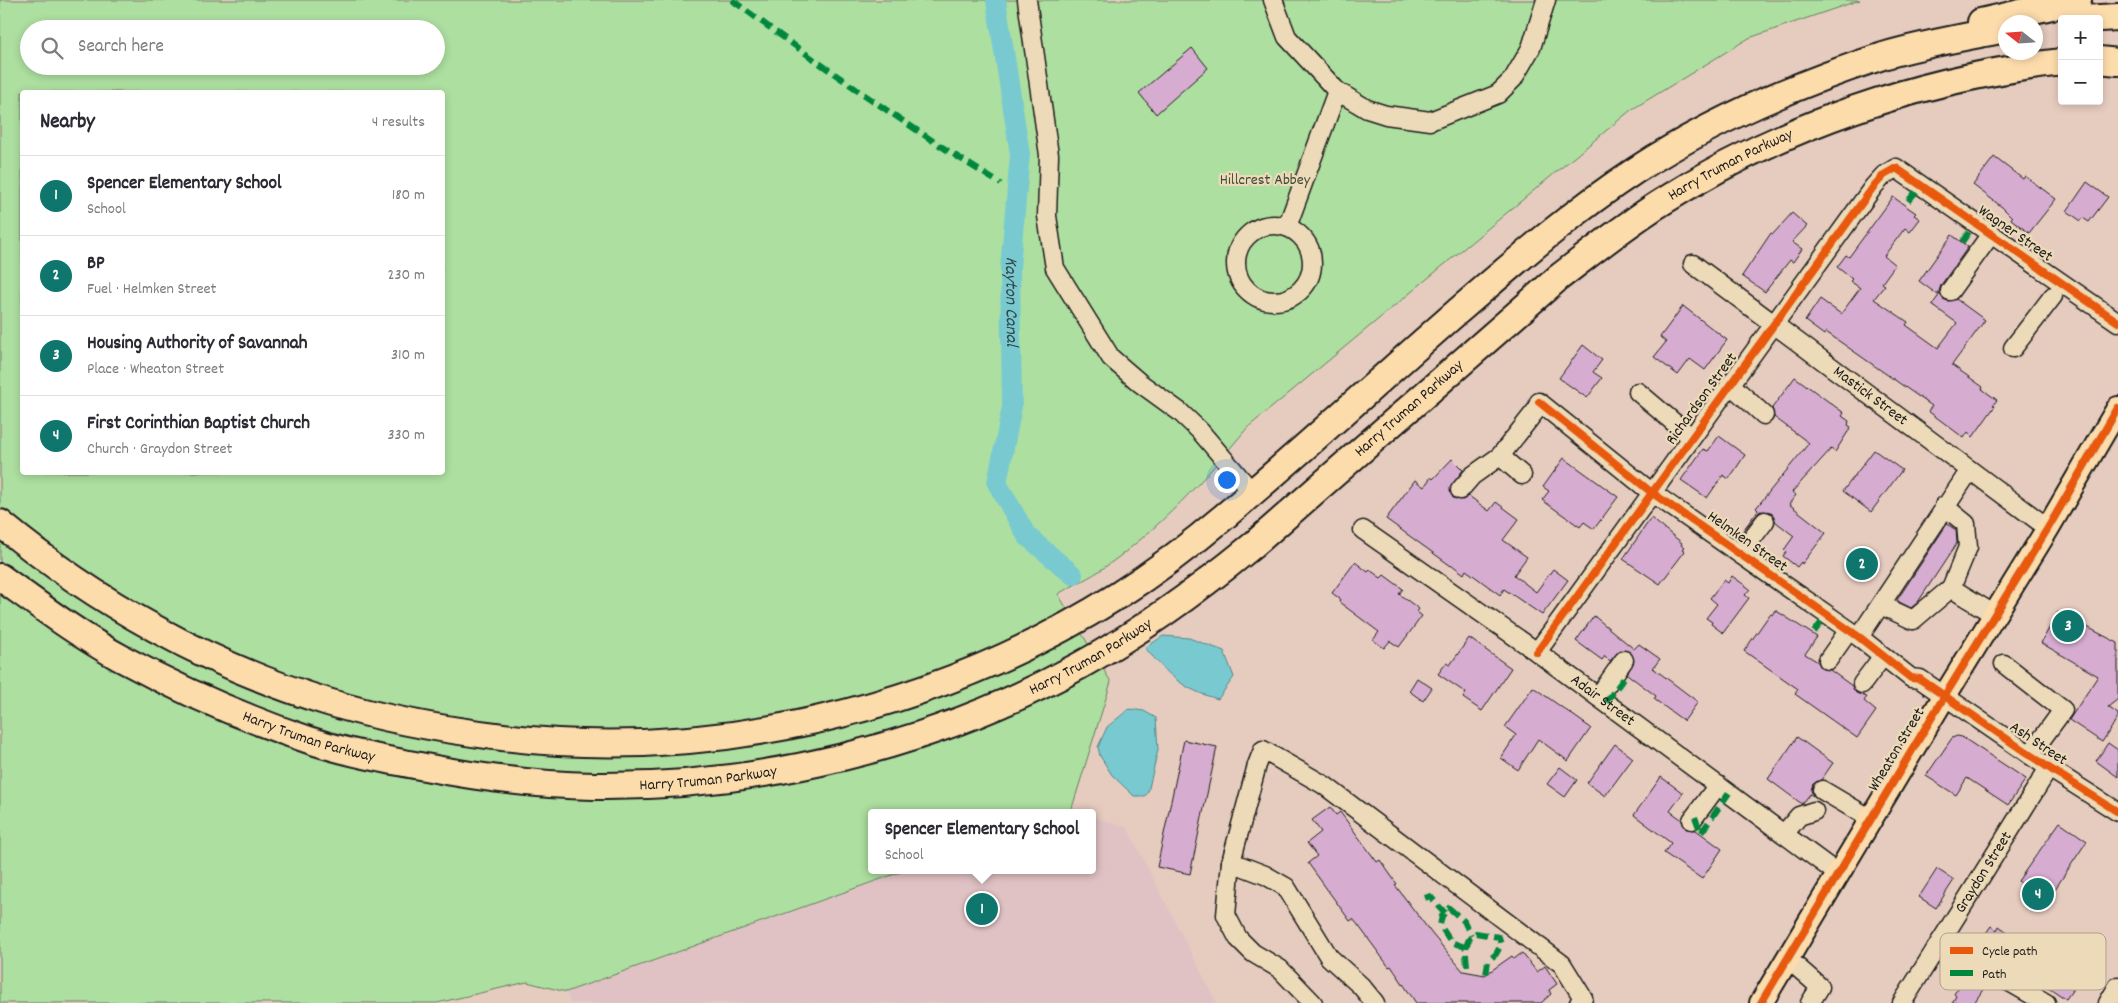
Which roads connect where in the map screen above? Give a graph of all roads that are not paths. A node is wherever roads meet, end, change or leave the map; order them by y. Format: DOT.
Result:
graph roads {
  1 [pos="1027,0"];
  2 [pos="1273,0"];
  3 [pos="1546,0"];
  4 [pos="2078,0"];
  5 [pos="2118,17"];
  6 [pos="2103,18"];
  7 [pos="2058,21"];
  8 [pos="2043,23"];
  9 [pos="1998,31"];
  10 [pos="1888,55"];
  11 [pos="2118,58"];
  12 [pos="2103,59"];
  13 [pos="2103,60"];
  14 [pos="2118,62"];
  15 [pos="2058,63"];
  16 [pos="1337,91"];
  17 [pos="1896,168"];
  18 [pos="1287,227"];
  19 [pos="1991,234"];
  20 [pos="1693,264"];
  21 [pos="1950,291"];
  22 [pos="2053,296"];
  23 [pos="2118,322"];
  24 [pos="1773,325"];
  25 [pos="2013,348"];
  26 [pos="1730,384"];
  27 [pos="1638,392"];
  28 [pos="2118,408"];
  29 [pos="1764,415"];
  30 [pos="1692,437"];
  31 [pos="1500,456"];
  32 [pos="1970,470"];
  33 [pos="1522,475"];
  34 [pos="1460,490"];
  35 [pos="1252,492"];
  36 [pos="1651,492"];
  37 [pos="1944,506"];
  38 [pos="1765,521"];
  39 [pos="0,523"];
  40 [pos="2048,528"];
  41 [pos="1363,530"];
  42 [pos="1740,554"];
  43 [pos="0,577"];
  44 [pos="1951,588"];
  45 [pos="1881,605"];
  46 [pos="1995,615"];
  47 [pos="1854,634"];
  48 [pos="1537,652"];
  49 [pos="1883,656"];
  50 [pos="1624,660"];
  51 [pos="1828,660"];
  52 [pos="2004,664"];
  53 [pos="1862,684"];
  54 [pos="1598,697"];
  55 [pos="1944,697"];
  56 [pos="2030,755"];
  57 [pos="2049,768"];
  58 [pos="1718,785"];
  59 [pos="1822,790"];
  60 [pos="1814,811"];
  61 [pos="2118,812"];
  62 [pos="1871,819"];
  63 [pos="1692,820"];
  64 [pos="1784,834"];
  65 [pos="1231,862"];
  66 [pos="1838,874"];
  67 [pos="1946,933"];
  68 [pos="1940,942"];
  69 [pos="1788,959"];
  70 [pos="2118,986"];
  71 [pos="2023,990"];
  72 [pos="1312,1003"];
  73 [pos="1374,1003"];
  74 [pos="1579,1003"];
  75 [pos="1761,1003"];
  76 [pos="1810,1003"];
  77 [pos="1902,1003"];
  78 [pos="2046,1003"];
  79 [pos="2108,1003"];
  1 -- 35 [label="street"];
  2 -- 16 [label="street"];
  3 -- 16 [label="street"];
  4 -- 10 [label="highway"];
  5 -- 6 [label="highway"];
  7 -- 8 [label="highway"];
  9 -- 10 [label="highway"];
  10 -- 35 [label="highway"];
  11 -- 12 [label="highway"];
  13 -- 14 [label="highway"];
  15 -- 43 [label="highway, Harry Truman Parkway"];
  16 -- 18 [label="street"];
  17 -- 19 [label="street, Wagner Street"];
  17 -- 24 [label="street, Richardson Street"];
  18 -- 18 [label="street"];
  19 -- 21 [label="street"];
  19 -- 23 [label="street, Wagner Street"];
  20 -- 24 [label="street, Mastick Street"];
  22 -- 25 [label="street"];
  24 -- 26 [label="street, Richardson Street"];
  24 -- 32 [label="street, Mastick Street"];
  26 -- 29 [label="street"];
  26 -- 30 [label="street, Richardson Street"];
  27 -- 30 [label="street"];
  28 -- 40 [label="main road, Wheaton Street"];
  30 -- 36 [label="street, Richardson Street"];
  31 -- 33 [label="street"];
  31 -- 34 [label="street"];
  31 -- 36 [label="street, Helmken Street"];
  32 -- 37 [label="street"];
  32 -- 40 [label="street, Mastick Street"];
  35 -- 39 [label="highway"];
  36 -- 42 [label="street, Helmken Street"];
  36 -- 48 [label="street, Richardson Street"];
  37 -- 44 [label="street"];
  37 -- 45 [label="street"];
  38 -- 42 [label="street"];
  40 -- 46 [label="main road, Wheaton Street"];
  41 -- 48 [label="street, Adair Street"];
  42 -- 47 [label="street, Helmken Street"];
  44 -- 45 [label="street"];
  44 -- 46 [label="street"];
  45 -- 47 [label="street"];
  46 -- 55 [label="main road, Wheaton Street"];
  47 -- 49 [label="street, Helmken Street"];
  47 -- 51 [label="street"];
  48 -- 54 [label="street, Adair Street"];
  49 -- 53 [label="street"];
  49 -- 55 [label="street, Helmken Street"];
  50 -- 54 [label="street"];
  52 -- 56 [label="street"];
  54 -- 58 [label="street, Adair Street"];
  55 -- 56 [label="street, Ash Street"];
  55 -- 62 [label="main road, Wheaton Street"];
  56 -- 57 [label="street, Ash Street"];
  57 -- 61 [label="street, Ash Street"];
  57 -- 67 [label="street, Graydon Street"];
  58 -- 63 [label="street"];
  58 -- 64 [label="street, Adair Street"];
  59 -- 62 [label="street"];
  60 -- 64 [label="street"];
  62 -- 66 [label="main road, Wheaton Street"];
  64 -- 66 [label="street, Adair Street"];
  65 -- 72 [label="street"];
  65 -- 73 [label="street"];
  65 -- 74 [label="street"];
  66 -- 69 [label="main road, Wheaton Street"];
  68 -- 77 [label="street, Graydon Street"];
  69 -- 75 [label="main road, Wheaton Street"];
  69 -- 76 [label="street"];
  70 -- 79 [label="street"];
  71 -- 78 [label="street"];
}
